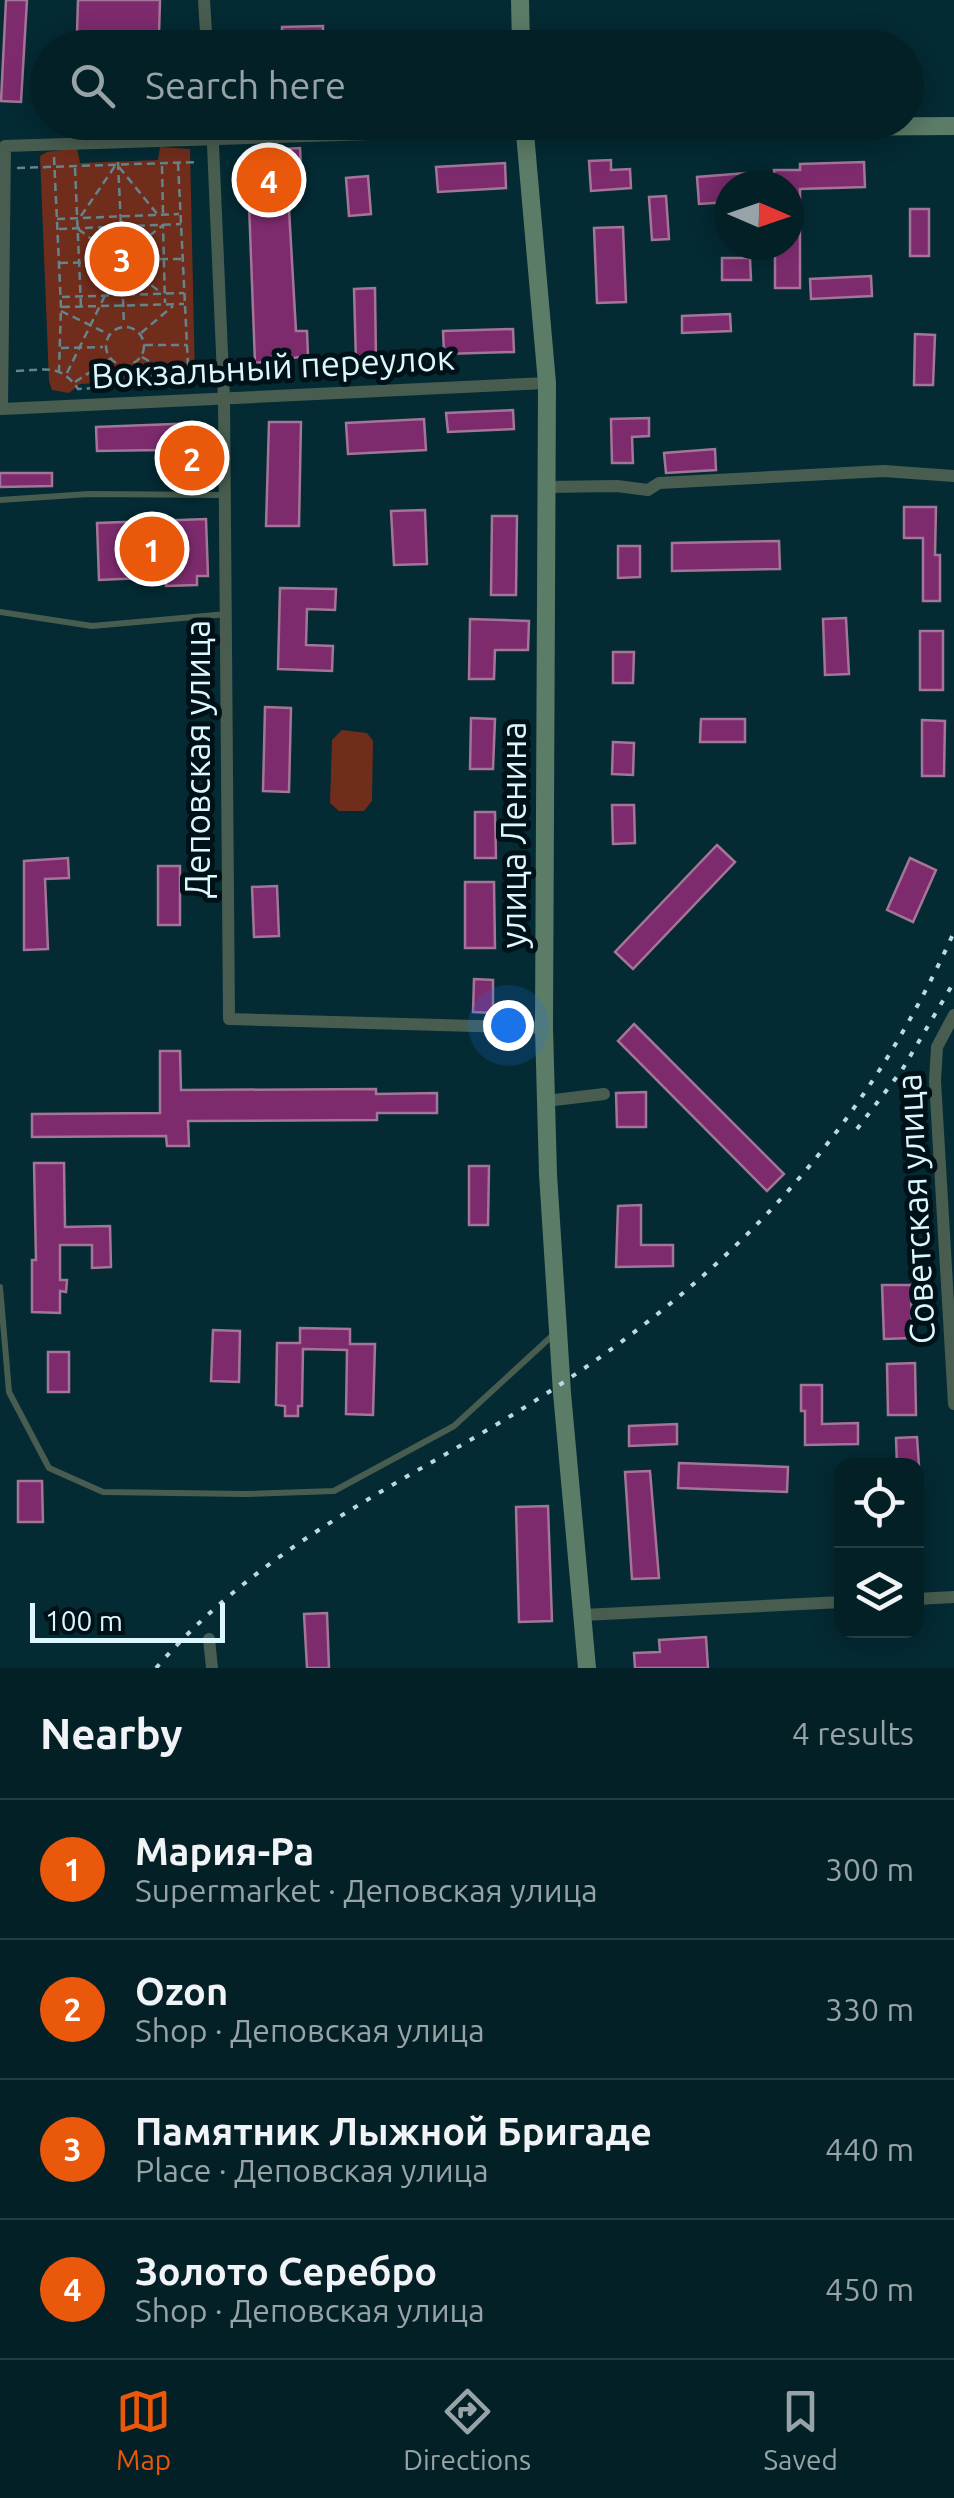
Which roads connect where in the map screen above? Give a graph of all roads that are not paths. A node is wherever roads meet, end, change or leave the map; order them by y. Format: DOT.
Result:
graph roads {
  1 [pos="204,0"];
  2 [pos="520,0"];
  3 [pos="205,30"];
  4 [pos="521,30"];
  5 [pos="924,126"];
  6 [pos="954,126"];
  7 [pos="181,140"];
  8 [pos="213,140"];
  9 [pos="525,140"];
  10 [pos="3,146"];
  11 [pos="2,372"];
  12 [pos="547,383"];
  13 [pos="224,399"];
  14 [pos="2,409"];
  15 [pos="954,476"];
  16 [pos="546,487"];
  17 [pos="226,495"];
  18 [pos="0,500"];
  19 [pos="0,612"];
  20 [pos="227,614"];
  21 [pos="954,1015"];
  22 [pos="544,1028"];
  23 [pos="604,1094"];
  24 [pos="546,1101"];
  25 [pos="0,1287"];
  26 [pos="953,1330"];
  27 [pos="558,1331"];
  28 [pos="954,1404"];
  29 [pos="954,1597"];
  30 [pos="924,1599"];
  31 [pos="834,1602"];
  32 [pos="583,1615"];
  33 [pos="209,1640"];
  34 [pos="212,1668"];
  35 [pos="587,1668"];
  1 -- 3 [label="street"];
  2 -- 4 [label="main road"];
  5 -- 6 [label="main road"];
  7 -- 10 [label="street"];
  8 -- 13 [label="street, Деповская улица"];
  9 -- 12 [label="main road, улица Ленина"];
  10 -- 11 [label="street"];
  11 -- 14 [label="street"];
  12 -- 13 [label="street, Вокзальный переулок"];
  12 -- 16 [label="main road, улица Ленина"];
  13 -- 14 [label="street, Вокзальный переулок"];
  13 -- 17 [label="street, Деповская улица"];
  15 -- 16 [label="street"];
  16 -- 22 [label="main road, улица Ленина"];
  17 -- 18 [label="lane"];
  17 -- 20 [label="street, Деповская улица"];
  19 -- 20 [label="lane"];
  20 -- 22 [label="street, Деповская улица"];
  21 -- 26 [label="street, Советская улица"];
  22 -- 24 [label="main road, улица Ленина"];
  23 -- 24 [label="street"];
  24 -- 27 [label="main road, улица Ленина"];
  25 -- 27 [label="lane"];
  26 -- 28 [label="street, Советская улица"];
  27 -- 32 [label="main road, улица Ленина"];
  29 -- 30 [label="street"];
  31 -- 32 [label="street"];
  32 -- 35 [label="main road, улица Ленина"];
  33 -- 34 [label="street"];
}
